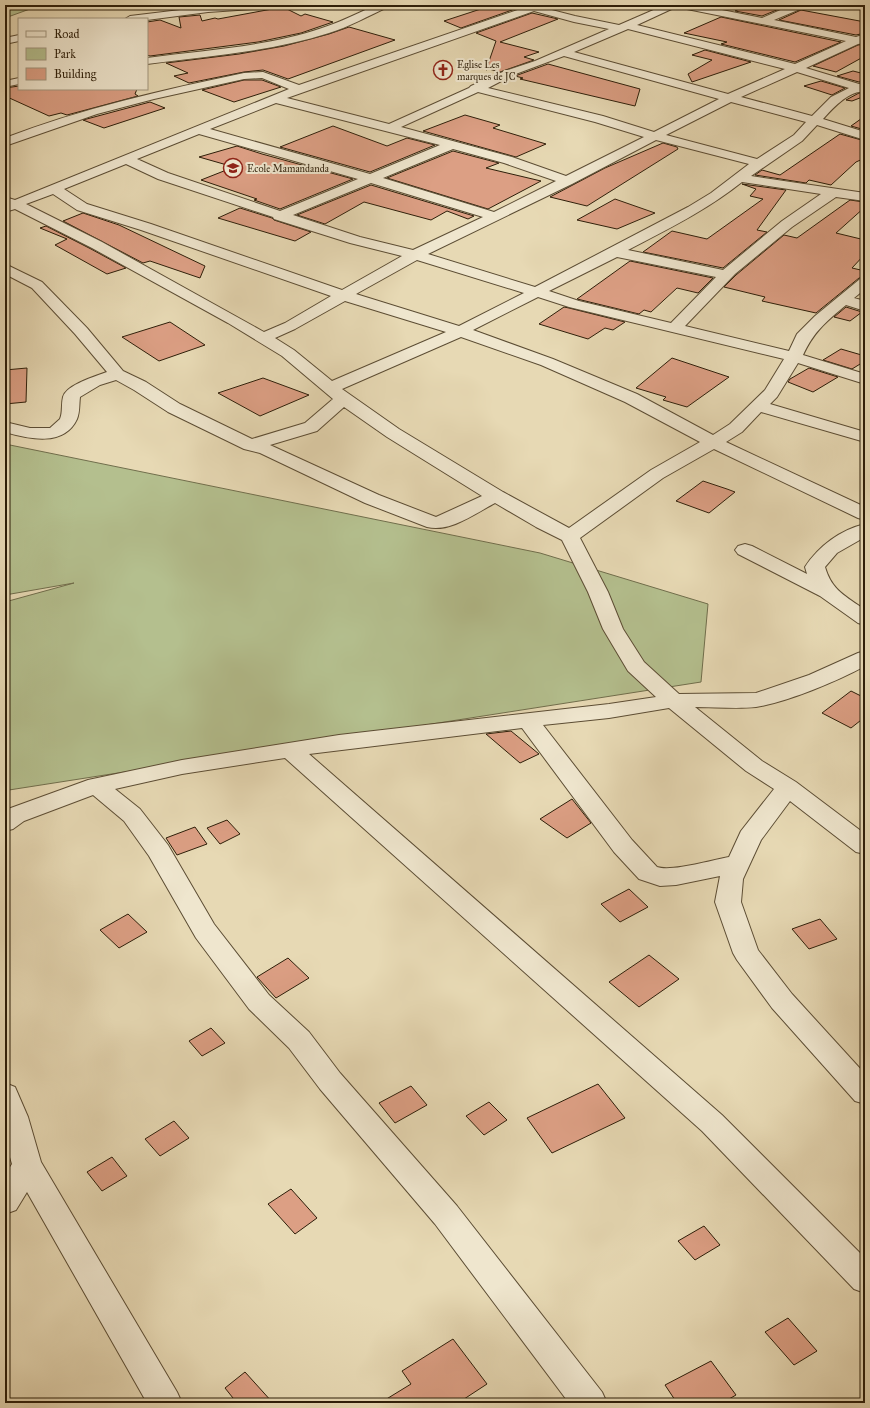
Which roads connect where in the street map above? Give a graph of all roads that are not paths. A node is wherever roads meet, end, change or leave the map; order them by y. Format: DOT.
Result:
graph roads {
  1 [pos="266,5"];
  2 [pos="384,5"];
  3 [pos="674,5"];
  4 [pos="682,5"];
  5 [pos="801,5"];
  6 [pos="538,6"];
  7 [pos="138,18"];
  8 [pos="764,22"];
  9 [pos="623,26"];
  10 [pos="18,38"];
  11 [pos="863,40"];
  12 [pos="5,41"];
  13 [pos="562,52"];
  14 [pos="148,60"];
  15 [pos="796,68"];
  16 [pos="18,81"];
  17 [pos="5,84"];
  18 [pos="863,87"];
  19 [pos="475,88"];
  20 [pos="299,90"];
  21 [pos="729,98"];
  22 [pos="276,99"];
  23 [pos="817,120"];
  24 [pos="390,128"];
  25 [pos="199,130"];
  26 [pos="655,136"];
  27 [pos="865,136"];
  28 [pos="5,142"];
  29 [pos="451,145"];
  30 [pos="127,159"];
  31 [pos="759,163"];
  32 [pos="370,178"];
  33 [pos="740,178"];
  34 [pos="567,181"];
  35 [pos="53,188"];
  36 [pos="832,193"];
  37 [pos="865,197"];
  38 [pos="8,205"];
  39 [pos="279,216"];
  40 [pos="494,216"];
  41 [pos="615,252"];
  42 [pos="413,256"];
  43 [pos="5,268"];
  44 [pos="726,275"];
  45 [pos="865,282"];
  46 [pos="538,291"];
  47 [pos="343,294"];
  48 [pos="843,300"];
  49 [pos="865,306"];
  50 [pos="674,328"];
  51 [pos="460,331"];
  52 [pos="262,338"];
  53 [pos="794,357"];
  54 [pos="117,374"];
  55 [pos="865,379"];
  56 [pos="337,394"];
  57 [pos="758,406"];
  58 [pos="5,427"];
  59 [pos="865,437"];
  60 [pos="713,442"];
  61 [pos="250,445"];
  62 [pos="496,496"];
  63 [pos="865,514"];
  64 [pos="865,530"];
  65 [pos="570,536"];
  66 [pos="745,550"];
  67 [pos="827,592"];
  68 [pos="865,619"];
  69 [pos="865,657"];
  70 [pos="673,701"];
  71 [pos="528,720"];
  72 [pos="292,751"];
  73 [pos="96,785"];
  74 [pos="788,787"];
  75 [pos="5,823"];
  76 [pos="865,846"];
  77 [pos="738,864"];
  78 [pos="865,1093"];
  79 [pos="5,1095"];
  80 [pos="27,1165"];
  81 [pos="5,1201"];
  82 [pos="865,1279"];
  83 [pos="165,1403"];
  84 [pos="590,1403"];
  1 -- 7 [label="street"];
  2 -- 14 [label="street"];
  3 -- 9 [label="street"];
  4 -- 8 [label="street"];
  5 -- 8 [label="street"];
  6 -- 9 [label="street"];
  6 -- 20 [label="street"];
  8 -- 11 [label="street"];
  9 -- 13 [label="street"];
  9 -- 15 [label="street"];
  10 -- 12 [label="street"];
  11 -- 15 [label="street"];
  13 -- 19 [label="street"];
  13 -- 21 [label="street"];
  15 -- 18 [label="street"];
  15 -- 21 [label="street"];
  16 -- 17 [label="street"];
  18 -- 23 [label="street"];
  19 -- 24 [label="street"];
  19 -- 26 [label="street"];
  20 -- 22 [label="street"];
  20 -- 28 [label="street"];
  21 -- 23 [label="street"];
  21 -- 26 [label="street"];
  22 -- 24 [label="street"];
  22 -- 25 [label="street"];
  23 -- 27 [label="street"];
  23 -- 31 [label="street"];
  24 -- 29 [label="street"];
  25 -- 30 [label="street"];
  25 -- 32 [label="street"];
  26 -- 31 [label="street"];
  26 -- 34 [label="street"];
  29 -- 32 [label="street"];
  29 -- 34 [label="street"];
  30 -- 35 [label="street"];
  30 -- 39 [label="street"];
  31 -- 33 [label="street"];
  32 -- 39 [label="street"];
  32 -- 40 [label="street"];
  33 -- 36 [label="street"];
  33 -- 41 [label="street"];
  34 -- 40 [label="street"];
  35 -- 38 [label="street"];
  35 -- 47 [label="street"];
  36 -- 37 [label="street"];
  36 -- 44 [label="street"];
  38 -- 52 [label="street"];
  39 -- 42 [label="street"];
  40 -- 42 [label="street"];
  41 -- 44 [label="street"];
  41 -- 46 [label="street"];
  42 -- 46 [label="street"];
  42 -- 47 [label="street"];
  43 -- 54 [label="street"];
  44 -- 50 [label="street"];
  45 -- 48 [label="street"];
  46 -- 50 [label="street"];
  46 -- 51 [label="street"];
  47 -- 51 [label="street"];
  47 -- 52 [label="street"];
  48 -- 49 [label="street"];
  48 -- 53 [label="street"];
  50 -- 53 [label="street"];
  51 -- 56 [label="street"];
  51 -- 60 [label="street"];
  52 -- 56 [label="street"];
  53 -- 55 [label="street"];
  53 -- 57 [label="street"];
  54 -- 58 [label="street"];
  54 -- 61 [label="street"];
  56 -- 61 [label="street"];
  56 -- 62 [label="street"];
  57 -- 59 [label="street"];
  57 -- 60 [label="street"];
  60 -- 63 [label="street"];
  60 -- 65 [label="street"];
  61 -- 62 [label="street"];
  62 -- 65 [label="street"];
  64 -- 67 [label="street"];
  65 -- 70 [label="street"];
  66 -- 67 [label="street"];
  67 -- 68 [label="street"];
  69 -- 70 [label="street"];
  70 -- 71 [label="street"];
  70 -- 74 [label="street"];
  71 -- 72 [label="street"];
  71 -- 77 [label="street"];
  72 -- 73 [label="street"];
  72 -- 82 [label="street"];
  73 -- 75 [label="street"];
  73 -- 84 [label="street"];
  74 -- 76 [label="street"];
  74 -- 77 [label="street"];
  77 -- 78 [label="street"];
  79 -- 80 [label="street"];
  80 -- 81 [label="street"];
  80 -- 83 [label="street"];
}
